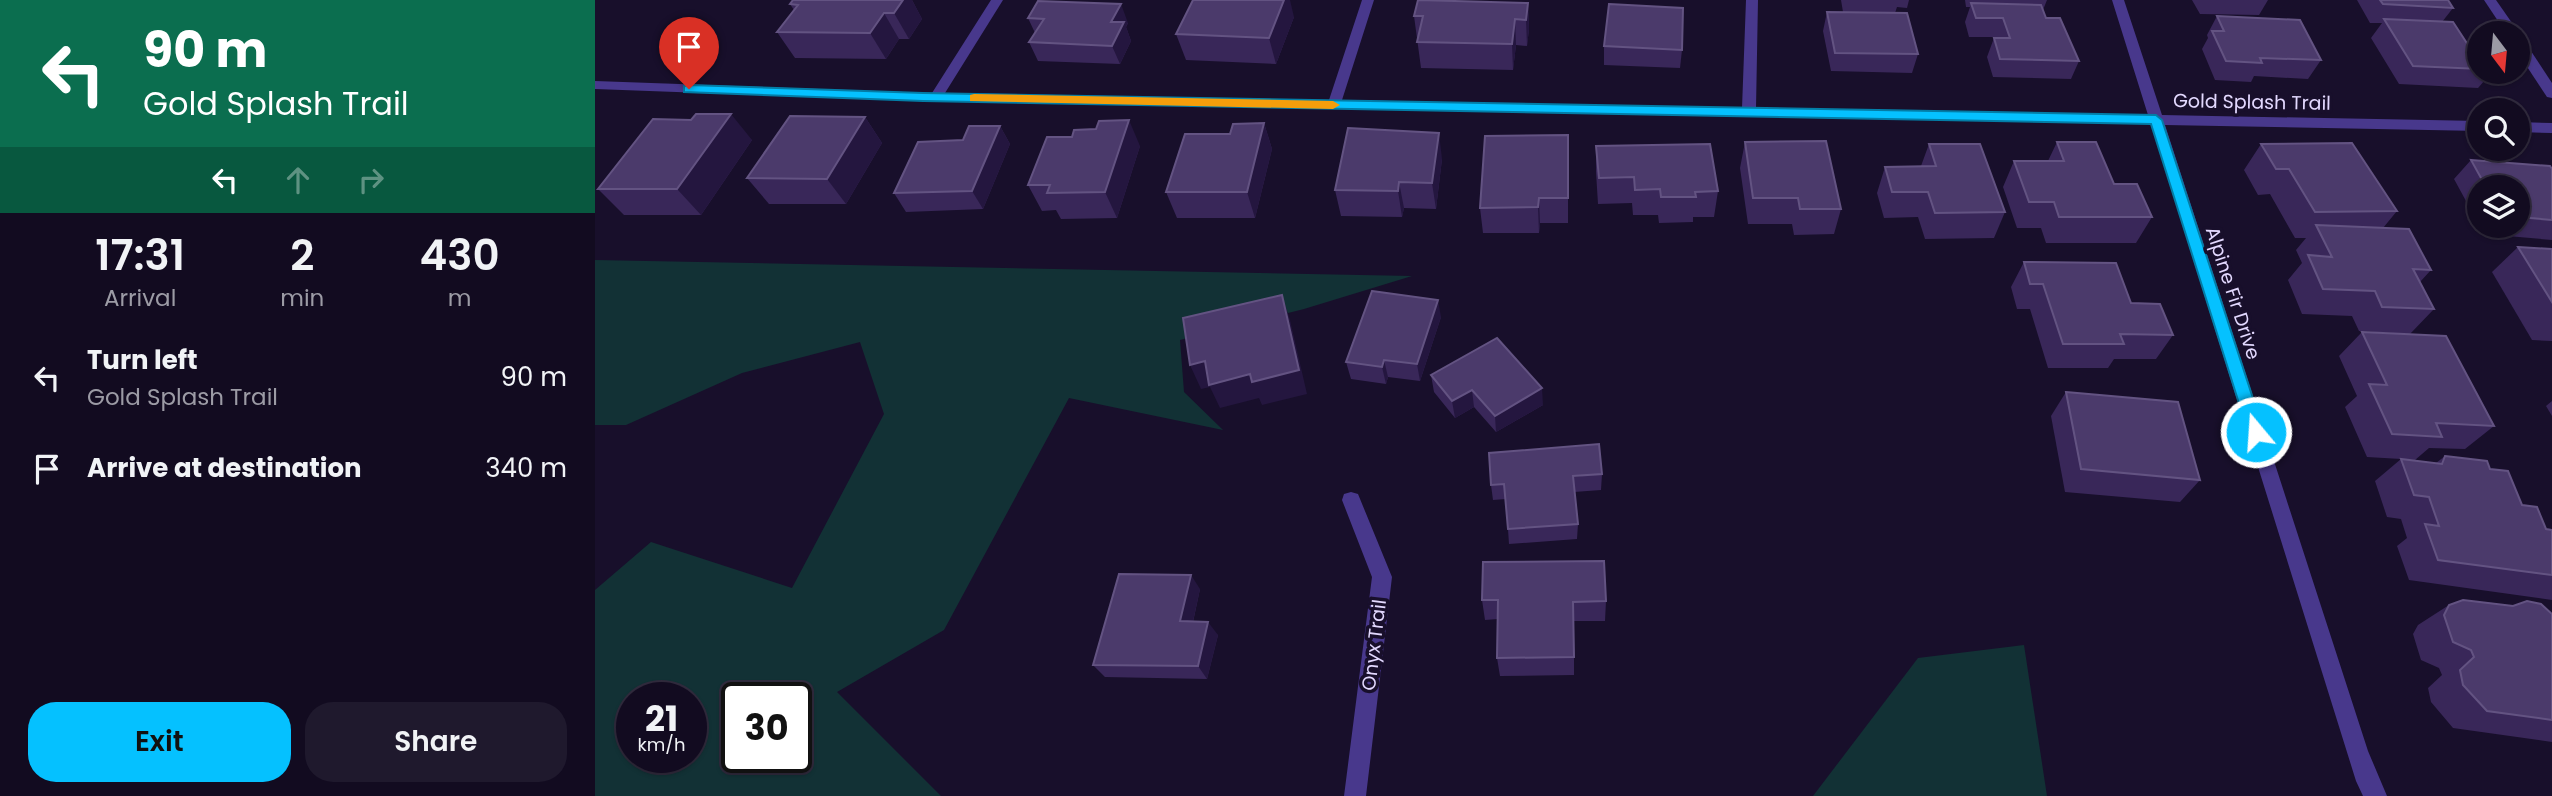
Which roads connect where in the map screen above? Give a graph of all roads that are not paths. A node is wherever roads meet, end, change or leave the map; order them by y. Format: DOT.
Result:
graph roads {
  1 [pos="997,0"];
  2 [pos="1368,0"];
  3 [pos="1752,0"];
  4 [pos="2118,0"];
  5 [pos="2490,0"];
  6 [pos="2504,21"];
  7 [pos="2531,62"];
  8 [pos="595,85"];
  9 [pos="2552,94"];
  10 [pos="936,97"];
  11 [pos="1334,105"];
  12 [pos="1749,113"];
  13 [pos="2156,120"];
  14 [pos="2467,126"];
  15 [pos="2530,127"];
  16 [pos="2552,128"];
  17 [pos="1352,500"];
  18 [pos="1355,796"];
  19 [pos="2377,796"];
  1 -- 10 [label="street"];
  2 -- 11 [label="street"];
  3 -- 12 [label="street"];
  4 -- 13 [label="street, Alpine Fir Drive"];
  5 -- 6 [label="street"];
  7 -- 9 [label="street"];
  8 -- 10 [label="street, Gold Splash Trail"];
  10 -- 11 [label="street, Gold Splash Trail"];
  11 -- 12 [label="street, Gold Splash Trail"];
  12 -- 13 [label="street, Gold Splash Trail"];
  13 -- 14 [label="street, Gold Splash Trail"];
  13 -- 19 [label="street, Alpine Fir Drive"];
  15 -- 16 [label="street"];
  17 -- 18 [label="street, Onyx Trail"];
}
